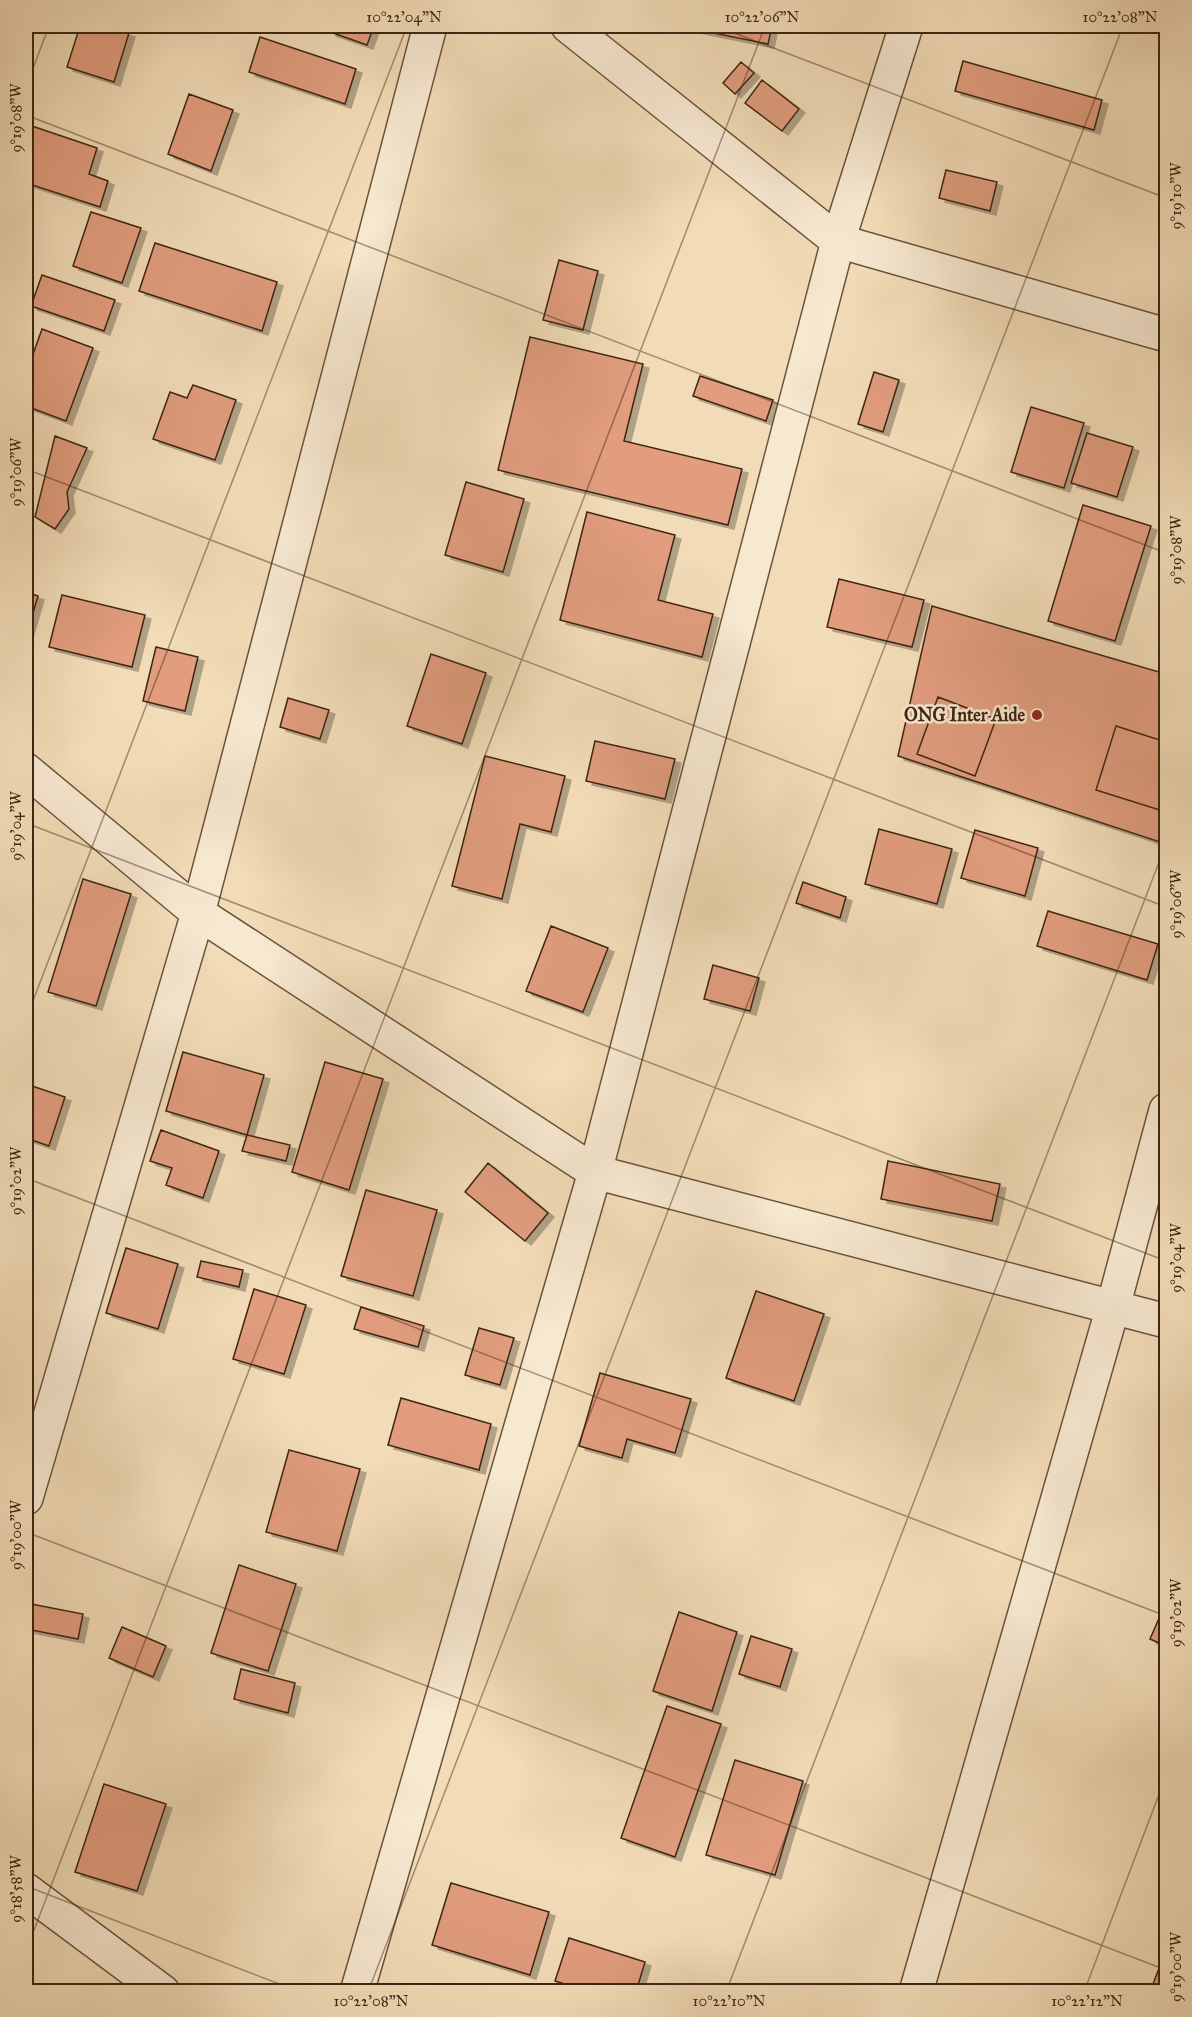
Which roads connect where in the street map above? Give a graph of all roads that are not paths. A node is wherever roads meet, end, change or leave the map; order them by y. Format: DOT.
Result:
graph roads {
  1 [pos="430,26"];
  2 [pos="568,26"];
  3 [pos="906,26"];
  4 [pos="838,241"];
  5 [pos="1167,335"];
  6 [pos="26,770"];
  7 [pos="198,913"];
  8 [pos="1167,1110"];
  9 [pos="595,1173"];
  10 [pos="1113,1307"];
  11 [pos="1167,1321"];
  12 [pos="26,1498"];
  13 [pos="26,1890"];
  14 [pos="163,1992"];
  15 [pos="357,1992"];
  16 [pos="916,1992"];
  1 -- 7 [label="street"];
  2 -- 4 [label="street"];
  3 -- 4 [label="street"];
  4 -- 5 [label="street"];
  4 -- 9 [label="street"];
  6 -- 7 [label="street"];
  7 -- 9 [label="street"];
  7 -- 12 [label="street"];
  8 -- 10 [label="street"];
  9 -- 10 [label="street"];
  9 -- 15 [label="street"];
  10 -- 11 [label="street"];
  10 -- 16 [label="street"];
  13 -- 14 [label="street"];
}
